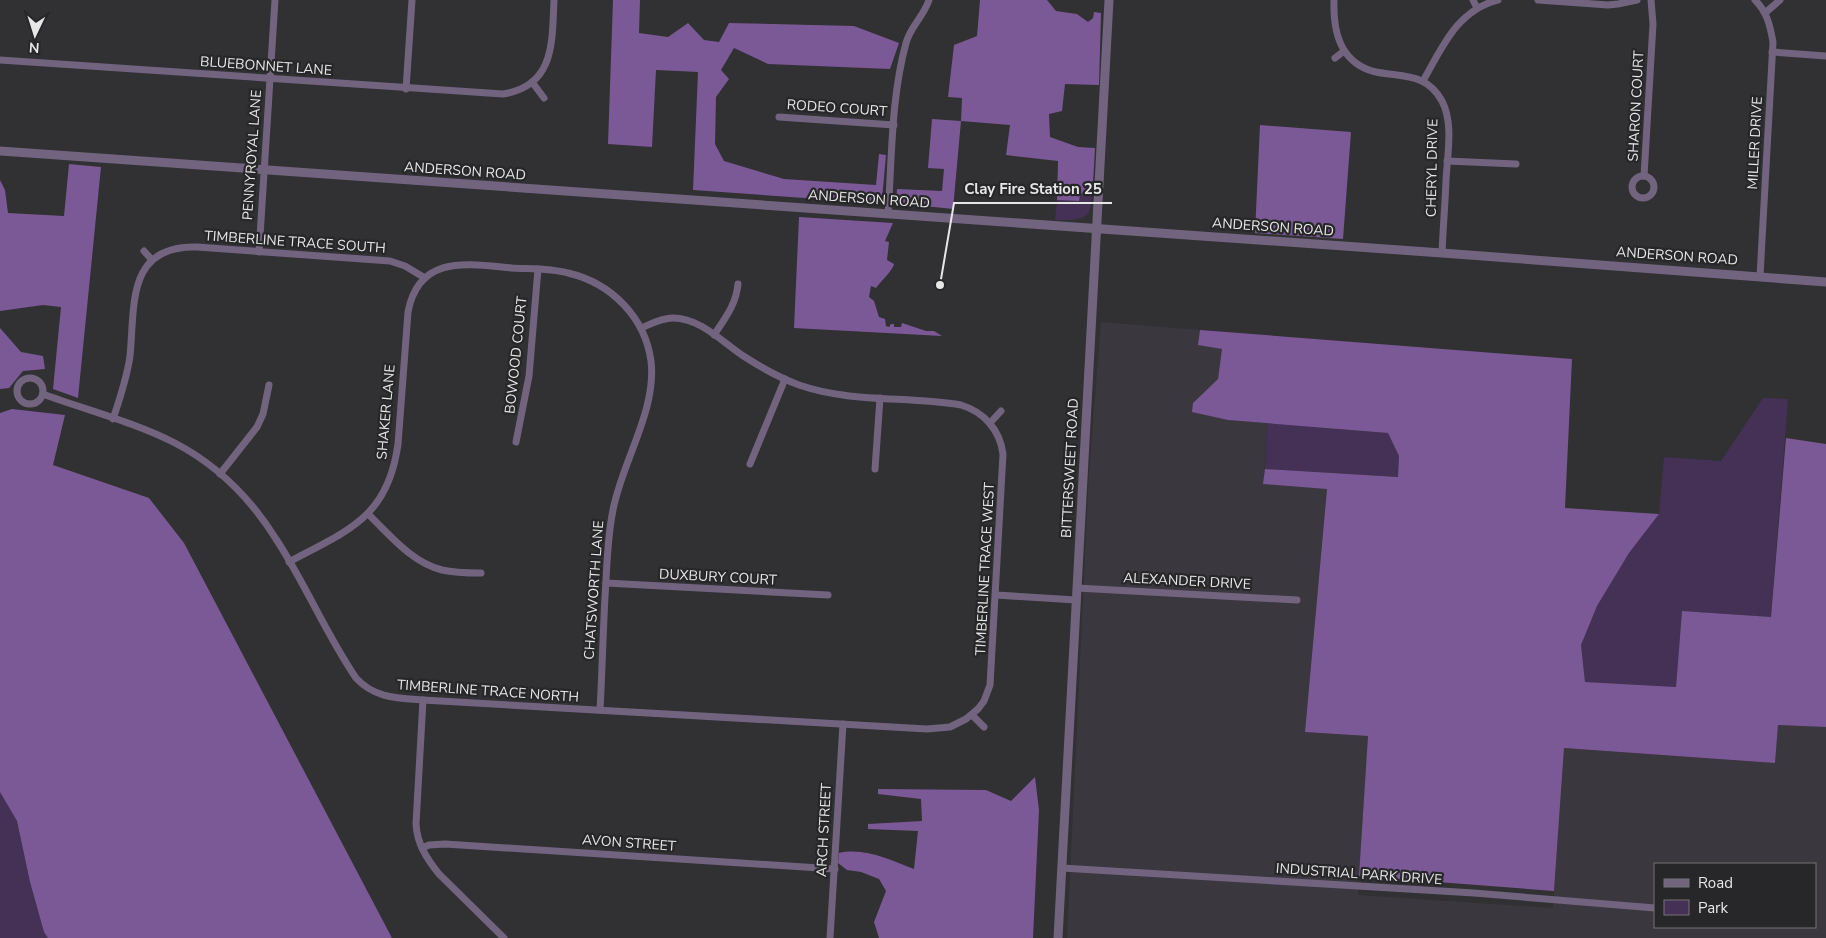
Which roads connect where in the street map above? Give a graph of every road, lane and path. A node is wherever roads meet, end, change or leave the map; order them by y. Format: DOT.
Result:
graph roads {
  1 [pos="275,0"];
  2 [pos="412,0"];
  3 [pos="554,0"];
  4 [pos="929,0"];
  5 [pos="1109,0"];
  6 [pos="1334,0"];
  7 [pos="1474,0"];
  8 [pos="1498,0"];
  9 [pos="1538,0"];
  10 [pos="1636,0"];
  11 [pos="1652,0"];
  12 [pos="1755,0"];
  13 [pos="1780,0"];
  14 [pos="1477,8"];
  15 [pos="1765,13"];
  16 [pos="1344,50"];
  17 [pos="1772,52"];
  18 [pos="1826,56"];
  19 [pos="1335,58"];
  20 [pos="0,60"];
  21 [pos="270,79"];
  22 [pos="1423,81"];
  23 [pos="530,84"];
  24 [pos="406,89"];
  25 [pos="544,98"];
  26 [pos="779,117"];
  27 [pos="894,125"];
  28 [pos="0,151"];
  29 [pos="1447,160"];
  30 [pos="1516,164"];
  31 [pos="264,170"];
  32 [pos="1644,176"];
  33 [pos="888,214"];
  34 [pos="1097,228"];
  35 [pos="144,251"];
  36 [pos="259,252"];
  37 [pos="1442,253"];
  38 [pos="152,260"];
  39 [pos="538,269"];
  40 [pos="1760,276"];
  41 [pos="425,278"];
  42 [pos="1826,282"];
  43 [pos="738,284"];
  44 [pos="641,328"];
  45 [pos="714,335"];
  46 [pos="785,379"];
  47 [pos="269,384"];
  48 [pos="43,394"];
  49 [pos="880,398"];
  50 [pos="1001,411"];
  51 [pos="113,419"];
  52 [pos="990,423"];
  53 [pos="516,442"];
  54 [pos="750,464"];
  55 [pos="875,469"];
  56 [pos="220,474"];
  57 [pos="368,514"];
  58 [pos="289,562"];
  59 [pos="481,573"];
  60 [pos="606,583"];
  61 [pos="1077,588"];
  62 [pos="828,595"];
  63 [pos="996,595"];
  64 [pos="1076,600"];
  65 [pos="1297,600"];
  66 [pos="423,700"];
  67 [pos="600,710"];
  68 [pos="972,715"];
  69 [pos="843,724"];
  70 [pos="984,727"];
  71 [pos="422,848"];
  72 [pos="1062,868"];
  73 [pos="834,869"];
  74 [pos="1654,908"];
  75 [pos="504,938"];
  76 [pos="830,938"];
  77 [pos="1058,938"];
  1 -- 21 [label="street, PENNYROYAL LANE"];
  2 -- 24 [label="street"];
  3 -- 23 [label="street"];
  4 -- 27 [label="street"];
  5 -- 34 [label="street, BITTERSWEET ROAD"];
  6 -- 16 [label="street"];
  7 -- 14 [label="street"];
  8 -- 14 [label="street"];
  9 -- 10 [label="street"];
  11 -- 32 [label="street, SHARON COURT"];
  12 -- 15 [label="street"];
  13 -- 15 [label="street"];
  14 -- 22 [label="street"];
  15 -- 17 [label="street, MILLER DRIVE"];
  16 -- 19 [label="street"];
  16 -- 22 [label="street"];
  17 -- 18 [label="street"];
  17 -- 40 [label="street, MILLER DRIVE"];
  20 -- 21 [label="street, BLUEBONNET LANE"];
  21 -- 24 [label="street, BLUEBONNET LANE"];
  21 -- 31 [label="street, PENNYROYAL LANE"];
  22 -- 29 [label="street, CHERYL DRIVE"];
  23 -- 24 [label="street, BLUEBONNET LANE"];
  23 -- 25 [label="street"];
  26 -- 27 [label="street, RODEO COURT"];
  27 -- 33 [label="street"];
  28 -- 31 [label="street, ANDERSON ROAD"];
  29 -- 30 [label="street"];
  29 -- 37 [label="street, CHERYL DRIVE"];
  31 -- 33 [label="street, ANDERSON ROAD"];
  31 -- 36 [label="street, PENNYROYAL LANE"];
  32 -- 32 [label="street, SHARON COURT"];
  33 -- 34 [label="street, ANDERSON ROAD"];
  34 -- 37 [label="street, ANDERSON ROAD"];
  34 -- 61 [label="street, BITTERSWEET ROAD"];
  35 -- 38 [label="street"];
  36 -- 38 [label="street, TIMBERLINE TRACE SOUTH"];
  36 -- 41 [label="street, TIMBERLINE TRACE SOUTH"];
  37 -- 40 [label="street, ANDERSON ROAD"];
  38 -- 51 [label="street, TIMBERLINE TRACE SOUTH"];
  39 -- 41 [label="street"];
  39 -- 44 [label="street"];
  39 -- 53 [label="street, BOWOOD COURT"];
  40 -- 42 [label="street, ANDERSON ROAD"];
  41 -- 57 [label="street, SHAKER LANE"];
  43 -- 45 [label="street"];
  44 -- 45 [label="street"];
  44 -- 60 [label="street, CHATSWORTH LANE"];
  45 -- 46 [label="street"];
  46 -- 49 [label="street"];
  46 -- 54 [label="street"];
  47 -- 56 [label="street"];
  48 -- 51 [label="street, TIMBERLINE TRACE NORTH"];
  49 -- 52 [label="street"];
  49 -- 55 [label="street"];
  50 -- 52 [label="street"];
  51 -- 56 [label="street, TIMBERLINE TRACE NORTH"];
  52 -- 63 [label="street, TIMBERLINE TRACE WEST"];
  56 -- 58 [label="street, TIMBERLINE TRACE NORTH"];
  57 -- 58 [label="street, SHAKER LANE"];
  57 -- 59 [label="street"];
  58 -- 66 [label="street, TIMBERLINE TRACE NORTH"];
  60 -- 62 [label="street, DUXBURY COURT"];
  60 -- 67 [label="street, CHATSWORTH LANE"];
  61 -- 64 [label="street, BITTERSWEET ROAD"];
  61 -- 65 [label="street, ALEXANDER DRIVE"];
  63 -- 64 [label="street"];
  63 -- 68 [label="street, TIMBERLINE TRACE WEST"];
  64 -- 72 [label="street, BITTERSWEET ROAD"];
  66 -- 67 [label="street, TIMBERLINE TRACE NORTH"];
  66 -- 71 [label="street"];
  67 -- 69 [label="street, TIMBERLINE TRACE NORTH"];
  68 -- 69 [label="street, TIMBERLINE TRACE NORTH"];
  68 -- 70 [label="street"];
  69 -- 73 [label="street, ARCH STREET"];
  71 -- 73 [label="street, AVON STREET"];
  71 -- 75 [label="street"];
  72 -- 74 [label="street, INDUSTRIAL PARK DRIVE"];
  72 -- 77 [label="street, BITTERSWEET ROAD"];
  73 -- 76 [label="street, ARCH STREET"];
}
